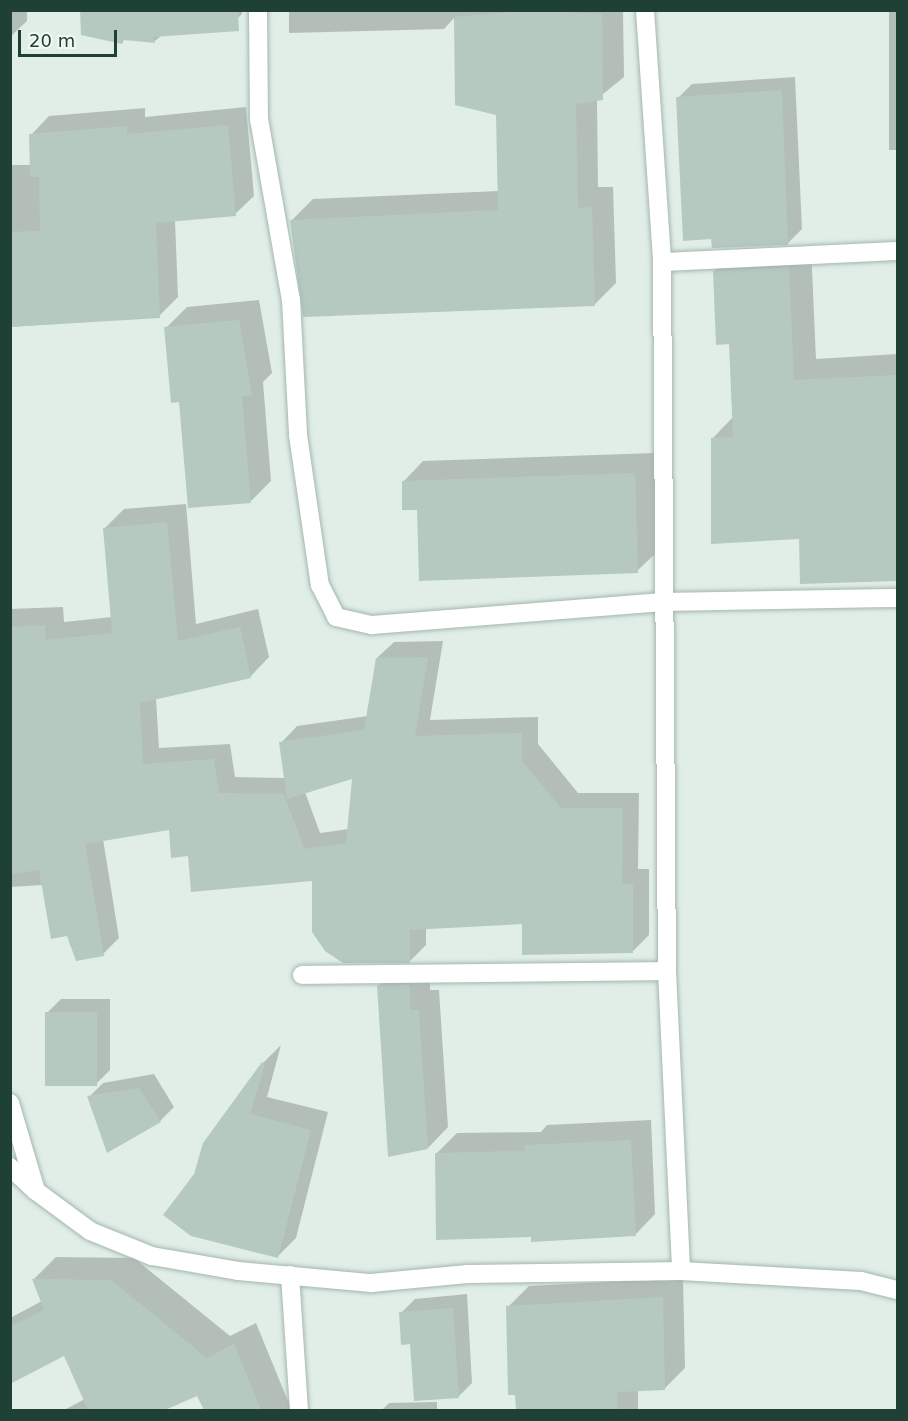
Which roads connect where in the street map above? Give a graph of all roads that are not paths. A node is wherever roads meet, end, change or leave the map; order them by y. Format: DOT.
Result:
graph roads {
  1 [pos="258,10"];
  2 [pos="645,10"];
  3 [pos="897,251"];
  4 [pos="662,262"];
  5 [pos="897,598"];
  6 [pos="663,602"];
  7 [pos="667,971"];
  8 [pos="302,975"];
  9 [pos="10,1103"];
  10 [pos="10,1167"];
  11 [pos="36,1191"];
  12 [pos="681,1271"];
  13 [pos="290,1275"];
  14 [pos="897,1290"];
  15 [pos="299,1410"];
  1 -- 6 [label="street"];
  2 -- 4 [label="street"];
  3 -- 4 [label="street"];
  4 -- 6 [label="street"];
  5 -- 6 [label="street"];
  6 -- 7 [label="street"];
  7 -- 8 [label="street"];
  7 -- 12 [label="street"];
  9 -- 11 [label="street"];
  10 -- 11 [label="street"];
  11 -- 13 [label="street"];
  12 -- 13 [label="street"];
  12 -- 14 [label="street"];
  13 -- 15 [label="street"];
}
